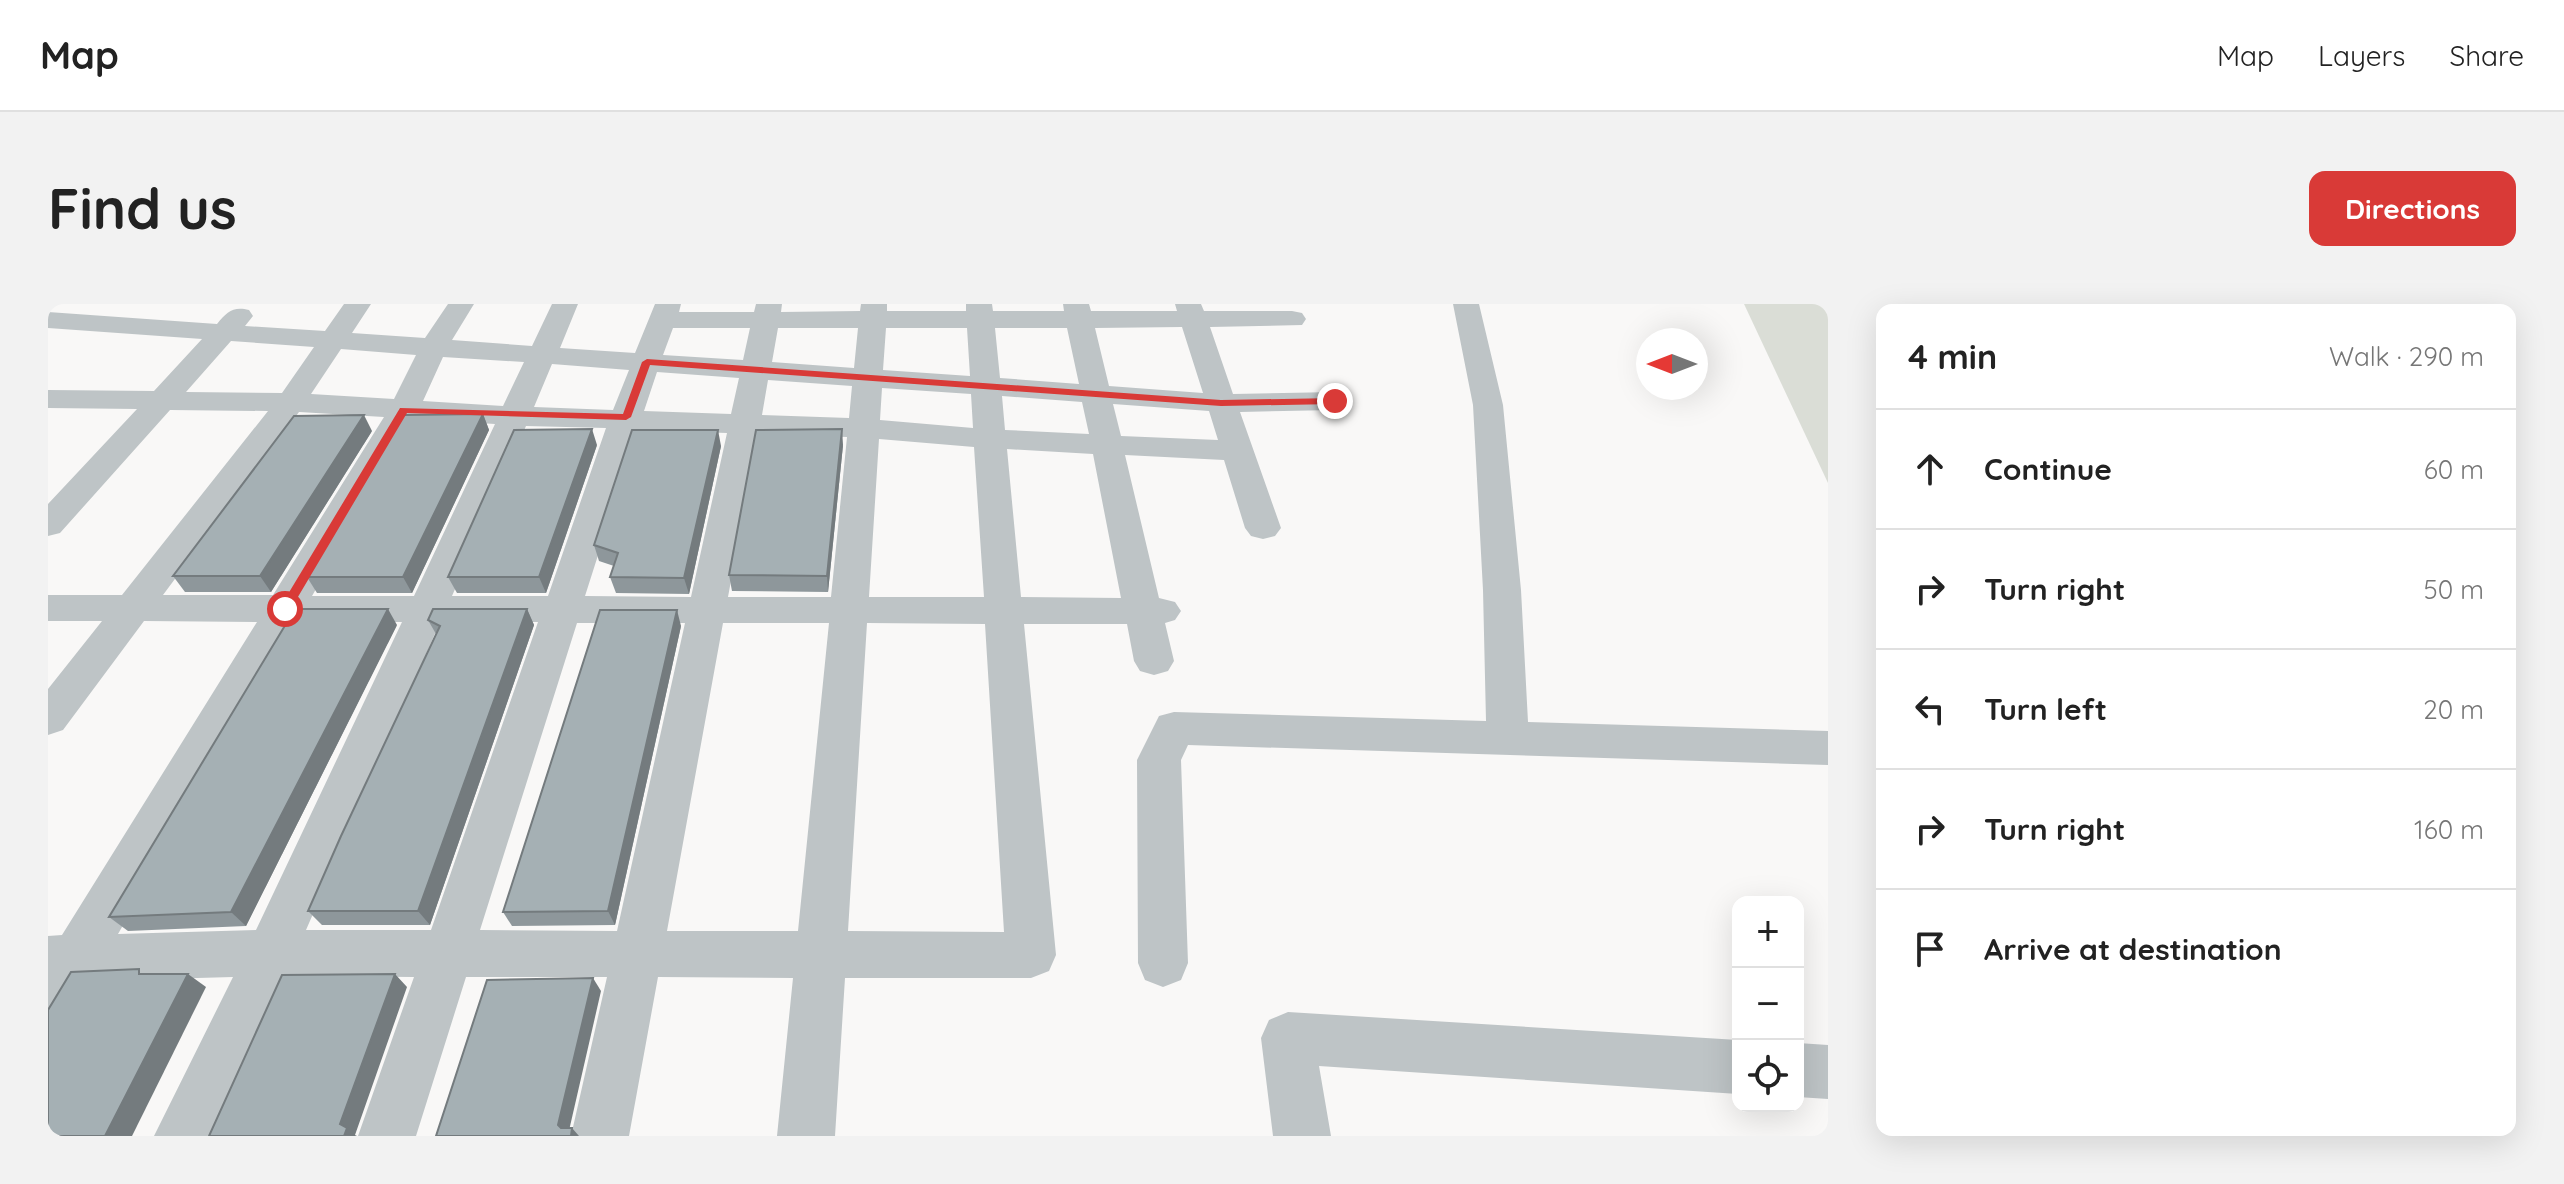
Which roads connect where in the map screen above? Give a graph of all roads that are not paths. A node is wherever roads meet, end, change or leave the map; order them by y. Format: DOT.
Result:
graph roads {
  1 [pos="251,304"];
  2 [pos="358,304"];
  3 [pos="461,304"];
  4 [pos="565,304"];
  5 [pos="1466,304"];
  6 [pos="1191,311"];
  7 [pos="665,312"];
  8 [pos="768,312"];
  9 [pos="874,312"];
  10 [pos="980,312"];
  11 [pos="1077,312"];
  12 [pos="58,319"];
  13 [pos="1293,321"];
  14 [pos="225,332"];
  15 [pos="331,339"];
  16 [pos="434,346"];
  17 [pos="540,354"];
  18 [pos="647,362"];
  19 [pos="756,370"];
  20 [pos="48,374"];
  21 [pos="869,378"];
  22 [pos="986,386"];
  23 [pos="171,391"];
  24 [pos="1095,394"];
  25 [pos="48,399"];
  26 [pos="1335,401"];
  27 [pos="291,402"];
  28 [pos="1221,403"];
  29 [pos="404,410"];
  30 [pos="516,416"];
  31 [pos="626,417"];
  32 [pos="744,424"];
  33 [pos="866,428"];
  34 [pos="990,439"];
  35 [pos="1106,445"];
  36 [pos="1237,451"];
  37 [pos="48,525"];
  38 [pos="1263,528"];
  39 [pos="48,608"];
  40 [pos="133,608"];
  41 [pos="285,609"];
  42 [pos="428,609"];
  43 [pos="562,610"];
  44 [pos="707,610"];
  45 [pos="851,610"];
  46 [pos="1004,611"];
  47 [pos="1152,611"];
  48 [pos="1154,661"];
  49 [pos="48,719"];
  50 [pos="1508,738"];
  51 [pos="1828,748"];
  52 [pos="271,953"];
  53 [pos="447,954"];
  54 [pos="637,954"];
  55 [pos="822,955"];
  56 [pos="62,960"];
  57 [pos="1163,963"];
  58 [pos="48,1005"];
  59 [pos="1732,1067"];
  60 [pos="1804,1070"];
  61 [pos="1828,1072"];
  62 [pos="183,1136"];
  63 [pos="387,1136"];
  64 [pos="600,1136"];
  65 [pos="806,1136"];
  66 [pos="1302,1136"];
  1 -- 14 [label="street"];
  2 -- 15 [label="street"];
  3 -- 16 [label="street"];
  4 -- 17 [label="street"];
  5 -- 50 [label="street"];
  6 -- 11 [label="street"];
  6 -- 13 [label="street"];
  6 -- 28 [label="street"];
  7 -- 8 [label="street"];
  7 -- 18 [label="street"];
  8 -- 9 [label="street"];
  8 -- 19 [label="street"];
  9 -- 10 [label="street"];
  9 -- 21 [label="street"];
  10 -- 11 [label="street"];
  10 -- 22 [label="street"];
  11 -- 24 [label="street"];
  12 -- 14 [label="street"];
  14 -- 15 [label="street"];
  14 -- 23 [label="street"];
  15 -- 16 [label="street"];
  15 -- 27 [label="street"];
  16 -- 17 [label="street"];
  16 -- 29 [label="street"];
  17 -- 18 [label="street"];
  17 -- 30 [label="street"];
  18 -- 19 [label="street"];
  18 -- 31 [label="street"];
  19 -- 21 [label="street"];
  19 -- 32 [label="street"];
  20 -- 23 [label="street"];
  21 -- 22 [label="street"];
  21 -- 33 [label="street"];
  22 -- 24 [label="street"];
  22 -- 34 [label="street"];
  23 -- 25 [label="street"];
  23 -- 27 [label="street"];
  23 -- 37 [label="street"];
  24 -- 28 [label="street"];
  24 -- 35 [label="street"];
  26 -- 28 [label="street"];
  27 -- 29 [label="street"];
  27 -- 40 [label="street"];
  28 -- 36 [label="street"];
  29 -- 30 [label="street"];
  29 -- 41 [label="street"];
  30 -- 31 [label="street"];
  30 -- 42 [label="street"];
  31 -- 32 [label="street"];
  31 -- 43 [label="street"];
  32 -- 33 [label="street"];
  32 -- 44 [label="street"];
  33 -- 34 [label="street"];
  33 -- 45 [label="street"];
  34 -- 35 [label="street"];
  34 -- 46 [label="street"];
  35 -- 36 [label="street"];
  35 -- 47 [label="street"];
  36 -- 38 [label="street"];
  39 -- 40 [label="street"];
  40 -- 41 [label="street"];
  40 -- 49 [label="street"];
  41 -- 42 [label="street"];
  41 -- 56 [label="street"];
  42 -- 43 [label="street"];
  42 -- 52 [label="street"];
  43 -- 44 [label="street"];
  43 -- 53 [label="street"];
  44 -- 45 [label="street"];
  44 -- 54 [label="street"];
  45 -- 46 [label="street"];
  45 -- 55 [label="street"];
  46 -- 47 [label="street"];
  46 -- 55 [label="street"];
  47 -- 48 [label="street"];
  50 -- 51 [label="street"];
  50 -- 57 [label="street"];
  52 -- 53 [label="street"];
  52 -- 56 [label="street"];
  52 -- 62 [label="street"];
  53 -- 54 [label="street"];
  53 -- 63 [label="street"];
  54 -- 55 [label="street"];
  54 -- 64 [label="street"];
  55 -- 65 [label="street"];
  56 -- 58 [label="street"];
  59 -- 66 [label="street"];
  60 -- 61 [label="street"];
}
